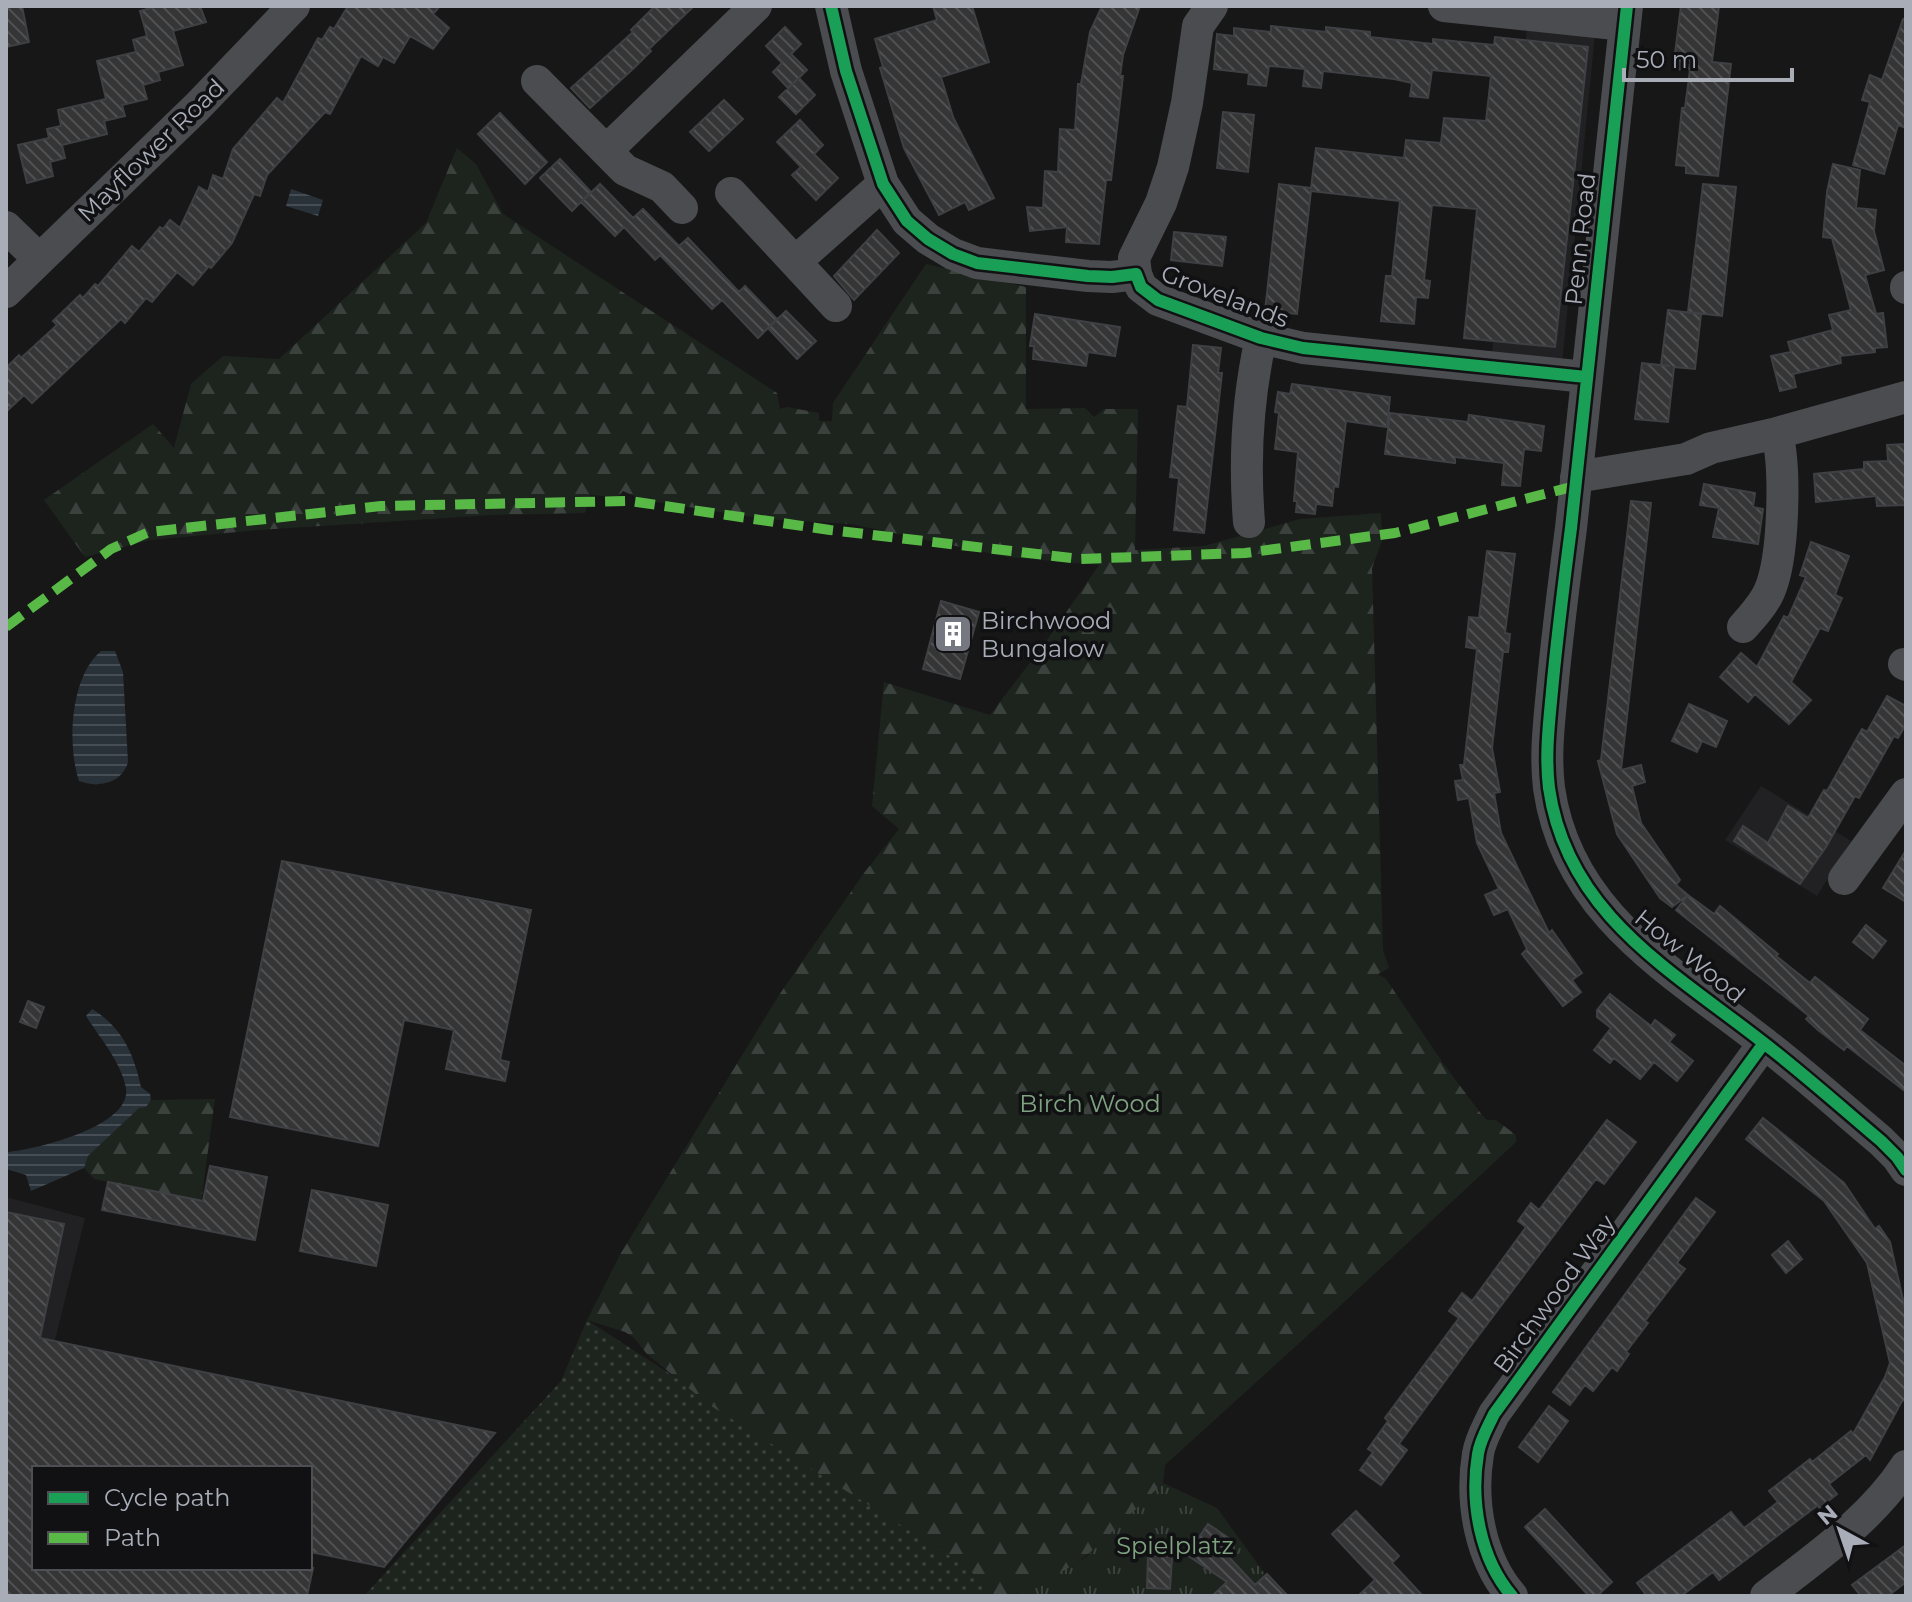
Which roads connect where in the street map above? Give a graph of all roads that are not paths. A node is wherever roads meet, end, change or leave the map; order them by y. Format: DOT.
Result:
graph roads {
  1 [pos="294,6"];
  2 [pos="756,6"];
  3 [pos="831,6"];
  4 [pos="1212,6"];
  5 [pos="1444,6"];
  6 [pos="1626,15"];
  7 [pos="537,81"];
  8 [pos="606,151"];
  9 [pos="883,184"];
  10 [pos="731,193"];
  11 [pos="682,208"];
  12 [pos="6,227"];
  13 [pos="39,259"];
  14 [pos="795,262"];
  15 [pos="1136,274"];
  16 [pos="6,292"];
  17 [pos="836,306"];
  18 [pos="1261,338"];
  19 [pos="1586,377"];
  20 [pos="1906,397"];
  21 [pos="1777,433"];
  22 [pos="1577,467"];
  23 [pos="1249,522"];
  24 [pos="1743,627"];
  25 [pos="1903,806"];
  26 [pos="1844,879"];
  27 [pos="1764,1043"];
  28 [pos="1906,1170"];
  29 [pos="1906,1466"];
  30 [pos="1512,1596"];
  31 [pos="1766,1596"];
  1 -- 13 [label="street, Mayflower Road"];
  2 -- 8 [label="street"];
  3 -- 9 [label="street, Grovelands"];
  4 -- 15 [label="street"];
  5 -- 6 [label="street"];
  6 -- 19 [label="street, Penn Road"];
  7 -- 8 [label="street"];
  8 -- 11 [label="street"];
  9 -- 14 [label="street"];
  9 -- 15 [label="street, Grovelands"];
  10 -- 14 [label="street"];
  12 -- 13 [label="street"];
  13 -- 16 [label="street, Mayflower Road"];
  14 -- 17 [label="street"];
  15 -- 18 [label="street, Grovelands"];
  18 -- 19 [label="street, Grovelands"];
  18 -- 23 [label="street"];
  19 -- 22 [label="street, Penn Road"];
  20 -- 21 [label="street"];
  21 -- 22 [label="street"];
  21 -- 24 [label="street"];
  22 -- 27 [label="street, How Wood"];
  25 -- 26 [label="street"];
  27 -- 28 [label="street, How Wood"];
  27 -- 30 [label="street, Birchwood Way"];
  29 -- 31 [label="street"];
}
